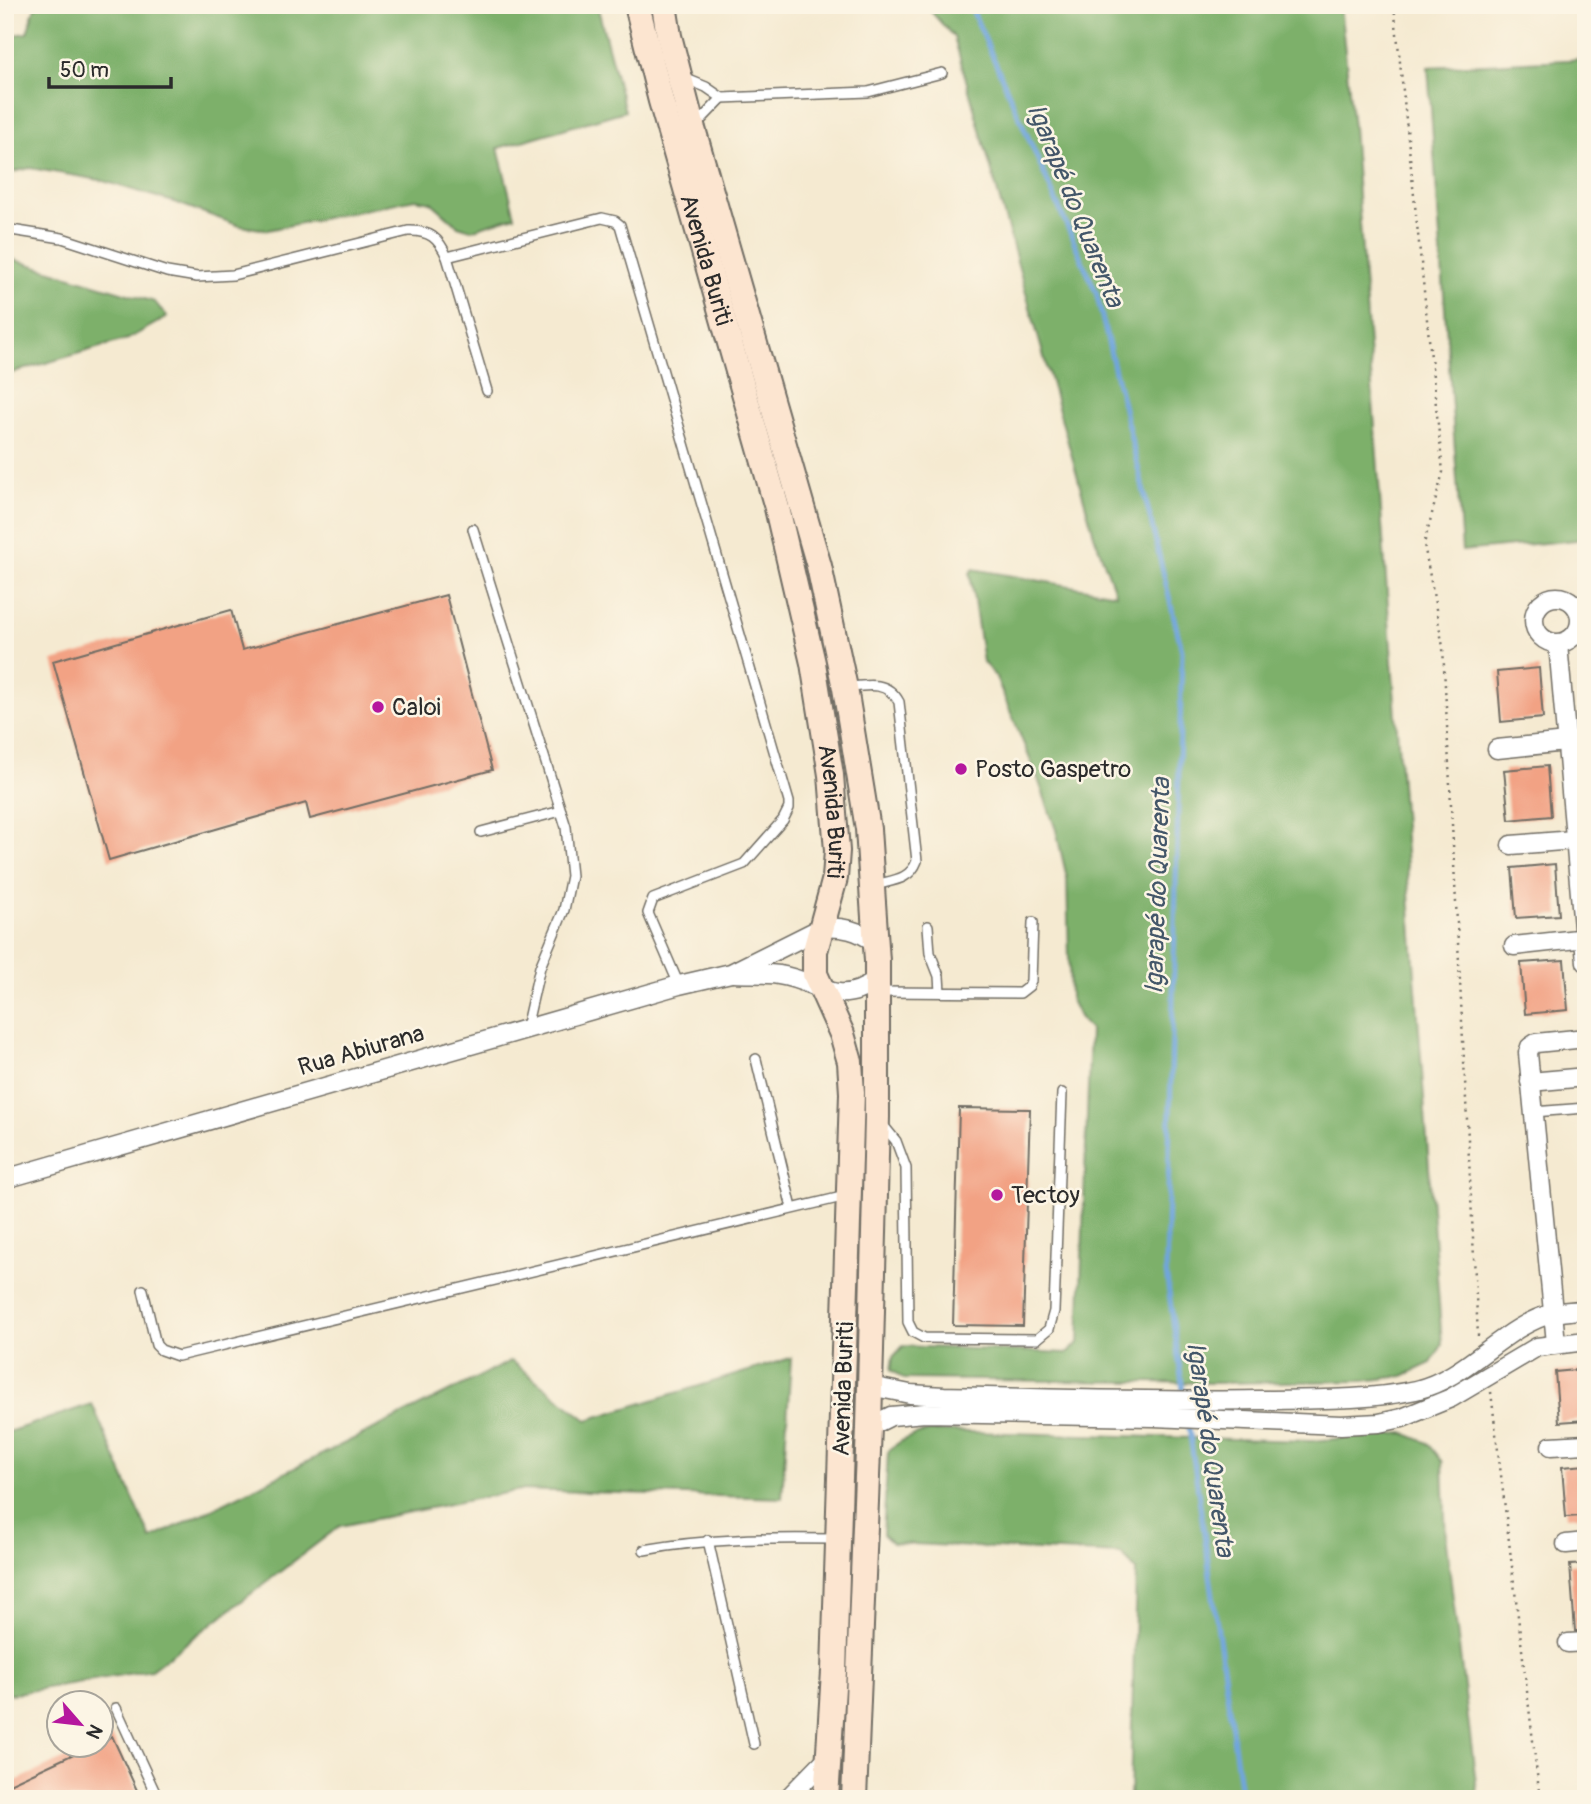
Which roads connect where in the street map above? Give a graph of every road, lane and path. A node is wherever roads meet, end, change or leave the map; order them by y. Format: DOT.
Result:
graph roads {
  1 [pos="637,5"];
  2 [pos="664,5"];
  3 [pos="1394,5"];
  4 [pos="942,73"];
  5 [pos="679,76"];
  6 [pos="722,98"];
  7 [pos="693,129"];
  8 [pos="5,229"];
  9 [pos="447,257"];
  10 [pos="487,391"];
  11 [pos="473,529"];
  12 [pos="1558,644"];
  13 [pos="845,688"];
  14 [pos="1586,740"];
  15 [pos="1567,741"];
  16 [pos="1497,749"];
  17 [pos="561,811"];
  18 [pos="481,831"];
  19 [pos="1581,840"];
  20 [pos="1511,845"];
  21 [pos="873,885"];
  22 [pos="1033,922"];
  23 [pos="928,926"];
  24 [pos="821,928"];
  25 [pos="1585,938"];
  26 [pos="876,943"];
  27 [pos="1514,946"];
  28 [pos="1586,962"];
  29 [pos="731,973"];
  30 [pos="678,985"];
  31 [pos="877,986"];
  32 [pos="821,989"];
  33 [pos="940,992"];
  34 [pos="526,1028"];
  35 [pos="1586,1038"];
  36 [pos="756,1059"];
  37 [pos="1586,1077"];
  38 [pos="1530,1082"];
  39 [pos="1062,1093"];
  40 [pos="1586,1108"];
  41 [pos="1533,1112"];
  42 [pos="877,1118"];
  43 [pos="5,1179"];
  44 [pos="849,1195"];
  45 [pos="792,1208"];
  46 [pos="143,1290"];
  47 [pos="1586,1309"];
  48 [pos="1553,1313"];
  49 [pos="1586,1341"];
  50 [pos="1556,1343"];
  51 [pos="1479,1357"];
  52 [pos="1489,1375"];
  53 [pos="870,1386"];
  54 [pos="1154,1409"];
  55 [pos="869,1427"];
  56 [pos="1586,1444"];
  57 [pos="1551,1446"];
  58 [pos="838,1539"];
  59 [pos="708,1540"];
  60 [pos="1586,1542"];
  61 [pos="1566,1544"];
  62 [pos="644,1550"];
  63 [pos="116,1708"];
  64 [pos="754,1744"];
  65 [pos="828,1757"];
  66 [pos="158,1799"];
  67 [pos="787,1799"];
  68 [pos="826,1799"];
  69 [pos="854,1799"];
  70 [pos="1539,1799"];
  1 -- 24 [label="main road, Avenida Buriti"];
  2 -- 5 [label="main road, Avenida Buriti"];
  3 -- 51 [label="path"];
  4 -- 6 [label="lane"];
  5 -- 6 [label="lane"];
  5 -- 7 [label="main road, Avenida Buriti"];
  6 -- 7 [label="lane"];
  7 -- 13 [label="main road, Avenida Buriti"];
  8 -- 9 [label="lane"];
  9 -- 10 [label="lane"];
  9 -- 30 [label="lane"];
  11 -- 17 [label="lane"];
  12 -- 15 [label="street"];
  13 -- 21 [label="main road, Avenida Buriti"];
  13 -- 21 [label="lane"];
  14 -- 15 [label="street"];
  15 -- 16 [label="street"];
  15 -- 19 [label="street"];
  17 -- 18 [label="lane"];
  17 -- 34 [label="lane"];
  19 -- 20 [label="street"];
  19 -- 25 [label="street"];
  21 -- 26 [label="main road, Avenida Buriti"];
  22 -- 33 [label="lane"];
  23 -- 33 [label="lane"];
  24 -- 26 [label="street"];
  24 -- 29 [label="street, Rua Abiurana"];
  24 -- 32 [label="main road, Avenida Buriti"];
  25 -- 27 [label="street"];
  25 -- 28 [label="street"];
  26 -- 31 [label="main road, Avenida Buriti"];
  29 -- 30 [label="street, Rua Abiurana"];
  29 -- 32 [label="street, Rua Abiurana"];
  30 -- 34 [label="street, Rua Abiurana"];
  31 -- 32 [label="street, Rua Abiurana"];
  31 -- 33 [label="lane"];
  31 -- 42 [label="main road, Avenida Buriti"];
  32 -- 44 [label="main road, Avenida Buriti"];
  34 -- 43 [label="street, Rua Abiurana"];
  35 -- 38 [label="street"];
  36 -- 45 [label="lane"];
  37 -- 38 [label="street"];
  38 -- 41 [label="street"];
  39 -- 42 [label="lane"];
  40 -- 41 [label="lane"];
  41 -- 48 [label="street"];
  42 -- 53 [label="main road, Avenida Buriti"];
  44 -- 45 [label="lane"];
  44 -- 58 [label="main road, Avenida Buriti"];
  45 -- 46 [label="lane"];
  47 -- 48 [label="street"];
  48 -- 50 [label="street"];
  48 -- 51 [label="street"];
  49 -- 50 [label="street"];
  50 -- 52 [label="street"];
  51 -- 54 [label="street"];
  52 -- 54 [label="street"];
  52 -- 70 [label="path"];
  53 -- 54 [label="street"];
  53 -- 55 [label="main road, Avenida Buriti"];
  54 -- 55 [label="street"];
  55 -- 69 [label="main road, Avenida Buriti"];
  56 -- 57 [label="street"];
  58 -- 59 [label="lane"];
  58 -- 65 [label="main road, Avenida Buriti"];
  59 -- 62 [label="lane"];
  59 -- 64 [label="lane"];
  60 -- 61 [label="street"];
  63 -- 66 [label="lane"];
  65 -- 67 [label="street"];
  65 -- 68 [label="main road, Avenida Buriti"];
}
